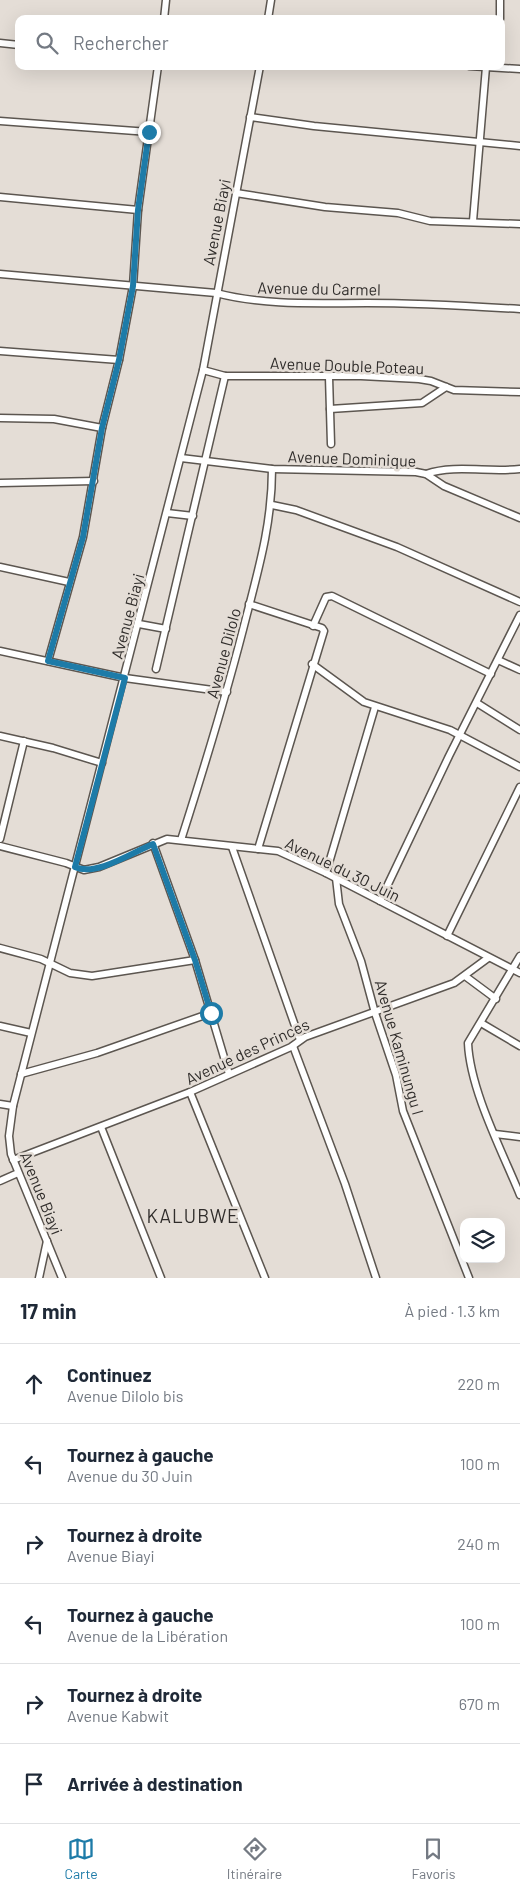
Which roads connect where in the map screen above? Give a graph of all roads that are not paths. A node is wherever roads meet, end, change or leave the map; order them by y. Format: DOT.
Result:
graph roads {
  1 [pos="166,0"];
  2 [pos="271,0"];
  3 [pos="500,0"];
  4 [pos="164,15"];
  5 [pos="269,15"];
  6 [pos="500,15"];
  7 [pos="0,43"];
  8 [pos="15,45"];
  9 [pos="505,67"];
  10 [pos="520,69"];
  11 [pos="157,70"];
  12 [pos="259,70"];
  13 [pos="486,70"];
  14 [pos="250,117"];
  15 [pos="0,121"];
  16 [pos="149,132"];
  17 [pos="480,143"];
  18 [pos="520,146"];
  19 [pos="236,193"];
  20 [pos="0,196"];
  21 [pos="138,210"];
  22 [pos="473,221"];
  23 [pos="520,224"];
  24 [pos="0,274"];
  25 [pos="133,286"];
  26 [pos="216,293"];
  27 [pos="520,309"];
  28 [pos="0,351"];
  29 [pos="119,360"];
  30 [pos="203,370"];
  31 [pos="225,376"];
  32 [pos="330,377"];
  33 [pos="446,387"];
  34 [pos="520,392"];
  35 [pos="330,409"];
  36 [pos="0,418"];
  37 [pos="102,428"];
  38 [pos="331,444"];
  39 [pos="181,458"];
  40 [pos="204,462"];
  41 [pos="520,468"];
  42 [pos="272,469"];
  43 [pos="426,474"];
  44 [pos="94,481"];
  45 [pos="0,483"];
  46 [pos="272,505"];
  47 [pos="167,513"];
  48 [pos="193,516"];
  49 [pos="520,518"];
  50 [pos="0,567"];
  51 [pos="69,582"];
  52 [pos="520,602"];
  53 [pos="249,604"];
  54 [pos="520,615"];
  55 [pos="139,624"];
  56 [pos="313,626"];
  57 [pos="166,629"];
  58 [pos="0,650"];
  59 [pos="498,660"];
  60 [pos="48,661"];
  61 [pos="312,664"];
  62 [pos="156,669"];
  63 [pos="520,670"];
  64 [pos="491,674"];
  65 [pos="125,678"];
  66 [pos="227,692"];
  67 [pos="477,703"];
  68 [pos="375,707"];
  69 [pos="520,730"];
  70 [pos="461,735"];
  71 [pos="0,736"];
  72 [pos="24,741"];
  73 [pos="102,763"];
  74 [pos="520,767"];
  75 [pos="520,787"];
  76 [pos="0,839"];
  77 [pos="181,840"];
  78 [pos="153,844"];
  79 [pos="0,846"];
  80 [pos="232,847"];
  81 [pos="258,849"];
  82 [pos="75,867"];
  83 [pos="326,873"];
  84 [pos="336,878"];
  85 [pos="380,901"];
  86 [pos="448,936"];
  87 [pos="0,948"];
  88 [pos="520,956"];
  89 [pos="488,958"];
  90 [pos="195,960"];
  91 [pos="49,963"];
  92 [pos="513,969"];
  93 [pos="520,973"];
  94 [pos="465,976"];
  95 [pos="496,999"];
  96 [pos="211,1013"];
  97 [pos="375,1013"];
  98 [pos="482,1023"];
  99 [pos="0,1026"];
  100 [pos="32,1033"];
  101 [pos="300,1040"];
  102 [pos="293,1046"];
  103 [pos="520,1046"];
  104 [pos="21,1074"];
  105 [pos="229,1074"];
  106 [pos="190,1092"];
  107 [pos="0,1104"];
  108 [pos="13,1106"];
  109 [pos="101,1127"];
  110 [pos="495,1134"];
  111 [pos="520,1137"];
  112 [pos="13,1160"];
  113 [pos="18,1173"];
  114 [pos="0,1180"];
  115 [pos="520,1195"];
  116 [pos="47,1241"];
  117 [pos="39,1278"];
  118 [pos="62,1278"];
  119 [pos="161,1278"];
  120 [pos="265,1278"];
  121 [pos="376,1278"];
  122 [pos="469,1278"];
  1 -- 4 [label="street"];
  2 -- 5 [label="street"];
  3 -- 6 [label="street"];
  7 -- 8 [label="street"];
  9 -- 10 [label="street"];
  11 -- 16 [label="street"];
  12 -- 14 [label="street, Avenue Biayi"];
  13 -- 17 [label="street"];
  14 -- 17 [label="street"];
  14 -- 19 [label="street, Avenue Biayi"];
  15 -- 16 [label="street"];
  16 -- 21 [label="street"];
  17 -- 18 [label="street"];
  17 -- 22 [label="street"];
  19 -- 22 [label="street"];
  19 -- 26 [label="street, Avenue Biayi"];
  20 -- 21 [label="street"];
  21 -- 25 [label="street"];
  22 -- 23 [label="street"];
  24 -- 25 [label="street, Avenue du Carmel"];
  25 -- 26 [label="street, Avenue du Carmel"];
  25 -- 29 [label="street"];
  26 -- 27 [label="street, Avenue du Carmel"];
  26 -- 30 [label="street, Avenue Biayi"];
  28 -- 29 [label="street"];
  29 -- 37 [label="street"];
  30 -- 31 [label="street, Avenue Double Poteau"];
  30 -- 39 [label="street, Avenue Biayi"];
  31 -- 32 [label="street, Avenue Double Poteau"];
  31 -- 40 [label="street"];
  32 -- 33 [label="street, Avenue Double Poteau"];
  32 -- 35 [label="street"];
  33 -- 34 [label="street, Avenue Double Poteau"];
  33 -- 35 [label="street"];
  35 -- 38 [label="street"];
  36 -- 37 [label="street"];
  37 -- 44 [label="street"];
  39 -- 40 [label="street, Avenue Dominique"];
  39 -- 47 [label="street, Avenue Biayi"];
  40 -- 42 [label="street, Avenue Dominique"];
  40 -- 48 [label="street"];
  41 -- 43 [label="street"];
  42 -- 43 [label="street, Avenue Dominique"];
  42 -- 46 [label="street, Avenue Dilolo"];
  43 -- 49 [label="street, Avenue Dominique"];
  44 -- 45 [label="street"];
  44 -- 51 [label="street"];
  46 -- 52 [label="street"];
  46 -- 53 [label="street, Avenue Dilolo"];
  47 -- 48 [label="street"];
  47 -- 55 [label="street, Avenue Biayi"];
  48 -- 57 [label="street"];
  50 -- 51 [label="street"];
  51 -- 60 [label="street"];
  53 -- 56 [label="street"];
  53 -- 66 [label="street, Avenue Dilolo"];
  54 -- 59 [label="street"];
  55 -- 57 [label="street"];
  55 -- 65 [label="street, Avenue Biayi"];
  56 -- 61 [label="street"];
  56 -- 64 [label="street"];
  57 -- 62 [label="street"];
  58 -- 60 [label="street"];
  59 -- 63 [label="street"];
  59 -- 64 [label="street"];
  60 -- 65 [label="street"];
  61 -- 68 [label="street"];
  61 -- 81 [label="street"];
  64 -- 67 [label="street"];
  65 -- 66 [label="street"];
  65 -- 73 [label="street, Avenue Biayi"];
  66 -- 77 [label="street, Avenue Dilolo"];
  67 -- 69 [label="street"];
  67 -- 70 [label="street"];
  68 -- 70 [label="street"];
  68 -- 83 [label="street"];
  70 -- 74 [label="street"];
  70 -- 85 [label="street"];
  71 -- 72 [label="street"];
  72 -- 73 [label="street"];
  72 -- 76 [label="street"];
  73 -- 82 [label="street, Avenue Biayi"];
  75 -- 86 [label="street"];
  77 -- 78 [label="street, Avenue du 30 Juin"];
  77 -- 80 [label="street, Avenue du 30 Juin"];
  78 -- 82 [label="street, Avenue du 30 Juin"];
  78 -- 90 [label="street"];
  79 -- 82 [label="street, Avenue du 30 Juin"];
  80 -- 81 [label="street, Avenue du 30 Juin"];
  80 -- 101 [label="street"];
  81 -- 83 [label="street, Avenue du 30 Juin"];
  82 -- 91 [label="street, Avenue Biayi"];
  83 -- 84 [label="street, Avenue du 30 Juin"];
  84 -- 85 [label="street, Avenue du 30 Juin"];
  84 -- 97 [label="street, Avenue Kaminungu I"];
  85 -- 86 [label="street, Avenue du 30 Juin"];
  86 -- 89 [label="street, Avenue du 30 Juin"];
  87 -- 91 [label="street"];
  88 -- 92 [label="street"];
  89 -- 92 [label="street, Avenue du 30 Juin"];
  89 -- 94 [label="street, Avenue des Princes"];
  90 -- 91 [label="street"];
  90 -- 96 [label="street"];
  91 -- 100 [label="street, Avenue Biayi"];
  92 -- 93 [label="street, Avenue du 30 Juin"];
  92 -- 95 [label="street"];
  94 -- 95 [label="street"];
  94 -- 97 [label="street, Avenue des Princes"];
  95 -- 98 [label="street"];
  96 -- 104 [label="street"];
  96 -- 105 [label="street"];
  97 -- 101 [label="street, Avenue des Princes"];
  97 -- 122 [label="street, Avenue Kaminungu I"];
  98 -- 103 [label="street"];
  98 -- 110 [label="street"];
  99 -- 100 [label="street"];
  100 -- 104 [label="street, Avenue Biayi"];
  101 -- 102 [label="street, Avenue des Princes"];
  102 -- 105 [label="street, Avenue des Princes"];
  102 -- 121 [label="street"];
  104 -- 108 [label="street, Avenue Biayi"];
  105 -- 106 [label="street, Avenue des Princes"];
  106 -- 109 [label="street, Avenue des Princes"];
  106 -- 120 [label="street"];
  107 -- 108 [label="street"];
  108 -- 112 [label="street, Avenue Biayi"];
  109 -- 112 [label="street, Avenue des Princes"];
  109 -- 119 [label="street"];
  110 -- 111 [label="street"];
  110 -- 115 [label="street"];
  112 -- 113 [label="street, Avenue Biayi"];
  113 -- 114 [label="street"];
  113 -- 116 [label="street, Avenue Biayi"];
  116 -- 117 [label="street"];
  116 -- 118 [label="street, Avenue Biayi"];
}
